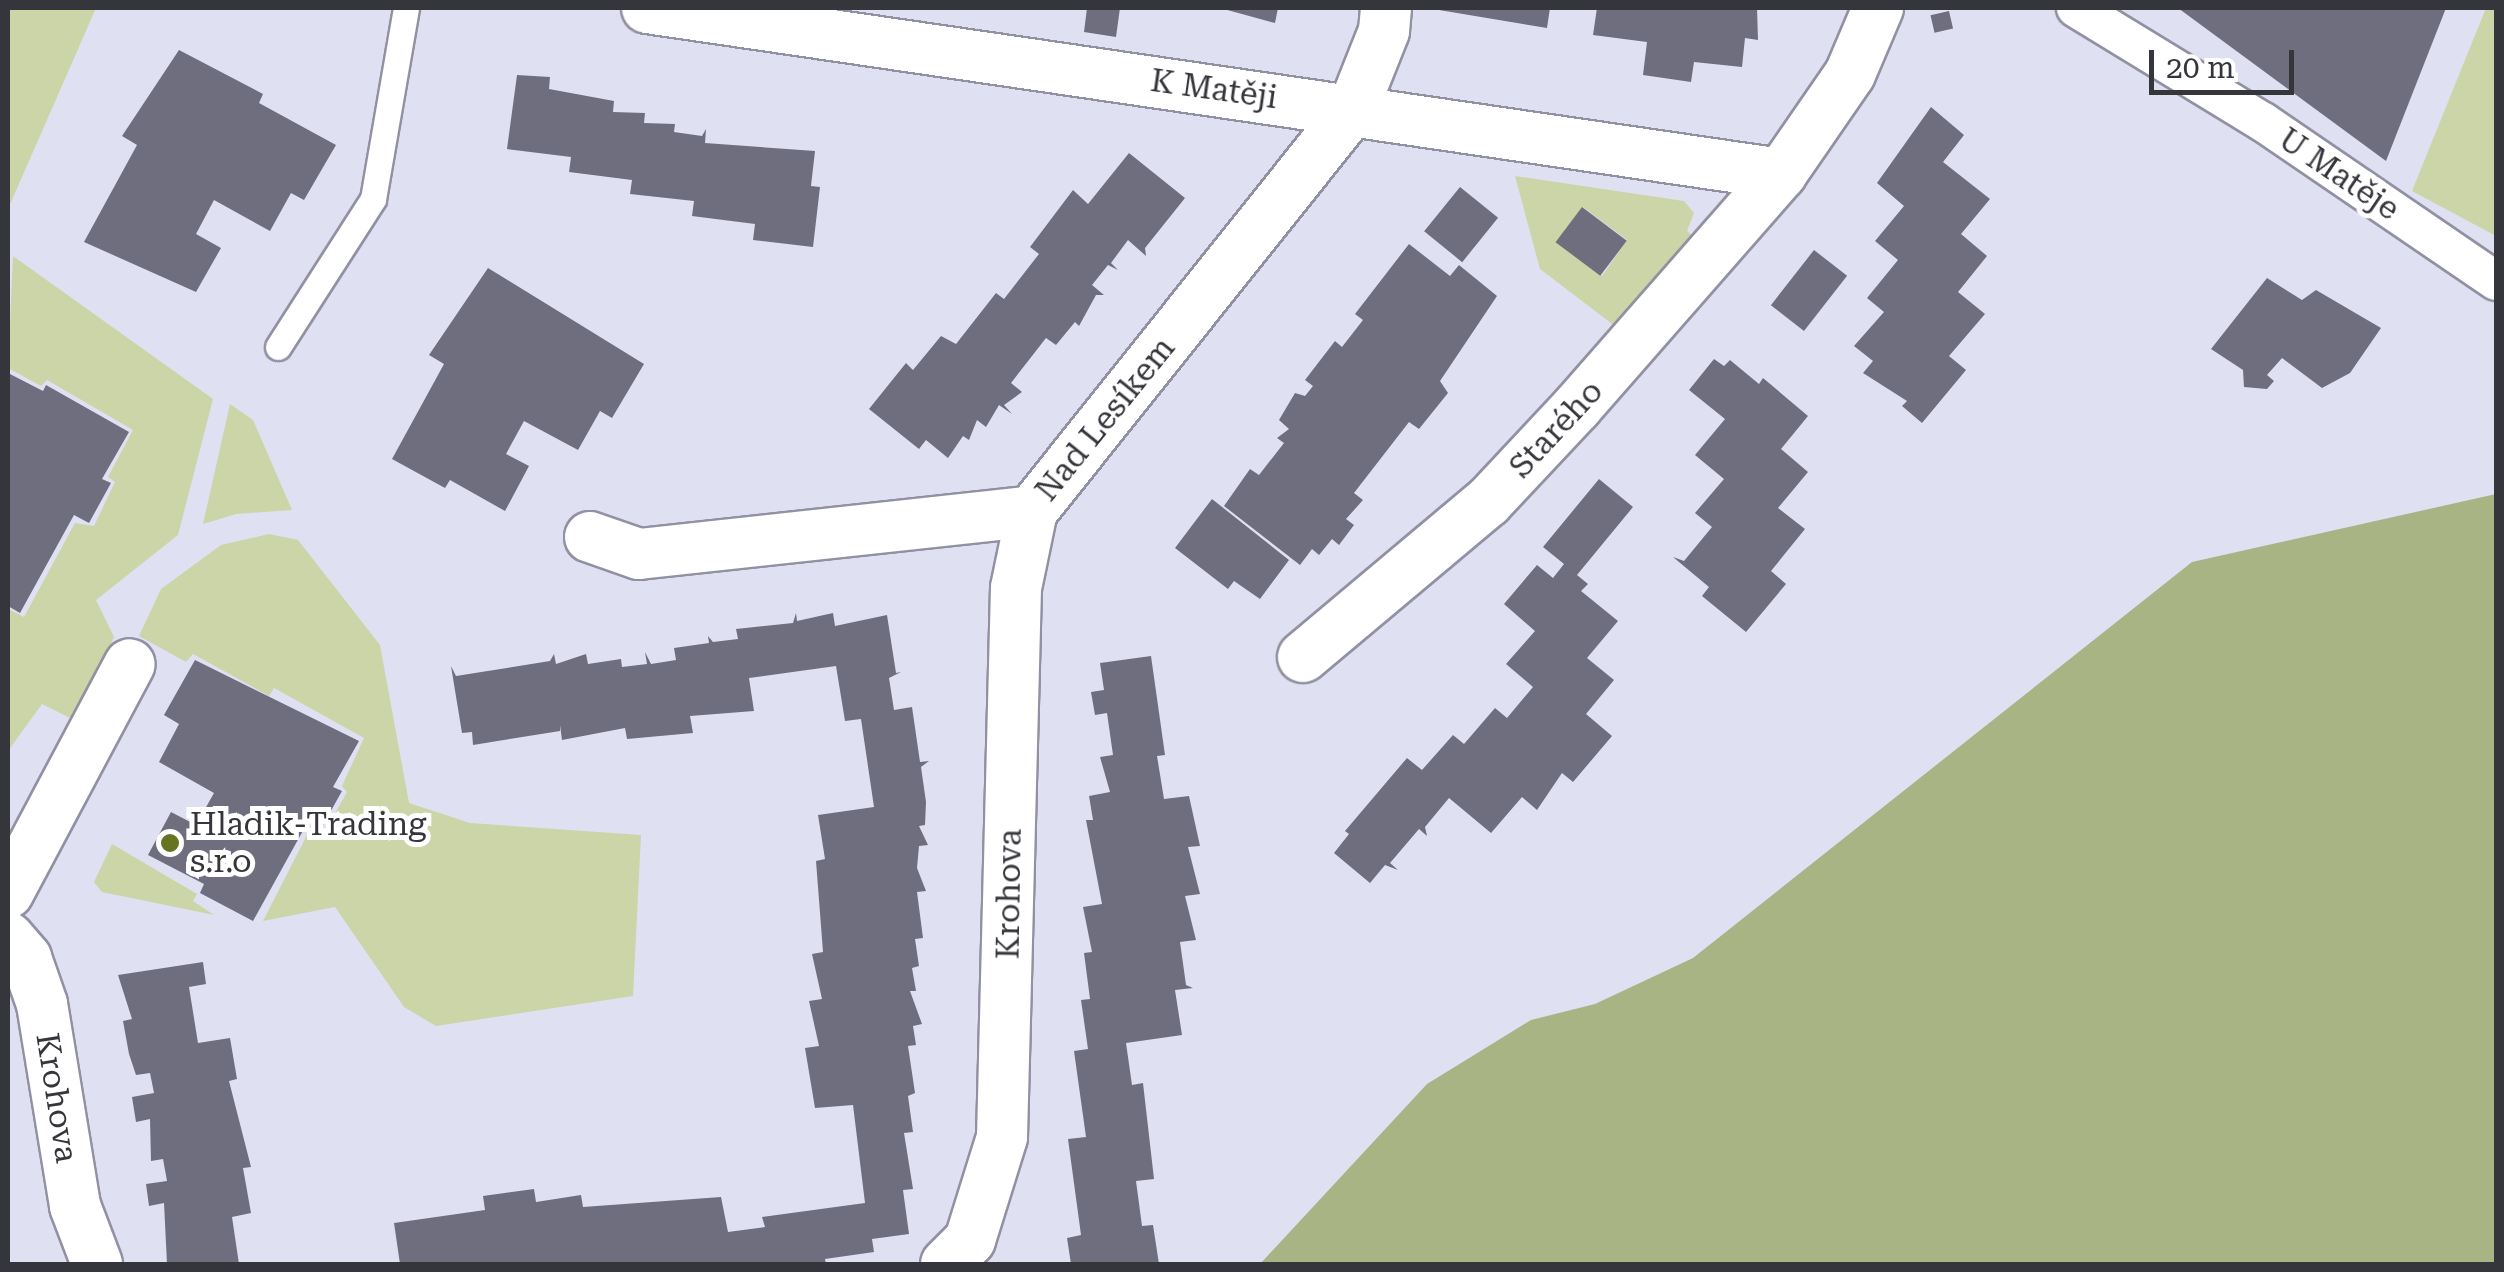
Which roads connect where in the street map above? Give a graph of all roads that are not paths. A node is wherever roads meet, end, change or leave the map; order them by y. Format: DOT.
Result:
graph roads {
  1 [pos="406,8"];
  2 [pos="647,8"];
  3 [pos="1386,8"];
  4 [pos="1878,8"];
  5 [pos="2076,8"];
  6 [pos="1353,109"];
  7 [pos="1781,174"];
  8 [pos="2496,281"];
  9 [pos="278,348"];
  10 [pos="1032,511"];
  11 [pos="590,536"];
  12 [pos="1303,657"];
  13 [pos="130,664"];
  14 [pos="8,893"];
  15 [pos="8,937"];
  16 [pos="98,1264"];
  17 [pos="946,1264"];
  1 -- 9 [label="lane"];
  2 -- 6 [label="street, K Matěji"];
  3 -- 6 [label="street, Nad Lesíkem"];
  4 -- 7 [label="street"];
  5 -- 8 [label="street, U Matěje"];
  6 -- 7 [label="street, K Matěji"];
  6 -- 10 [label="street, Nad Lesíkem"];
  7 -- 12 [label="street, Starého"];
  10 -- 11 [label="street, Nad Lesíkem"];
  10 -- 17 [label="street, Krohova"];
  13 -- 14 [label="street"];
  15 -- 16 [label="street, Krohova"];
}
